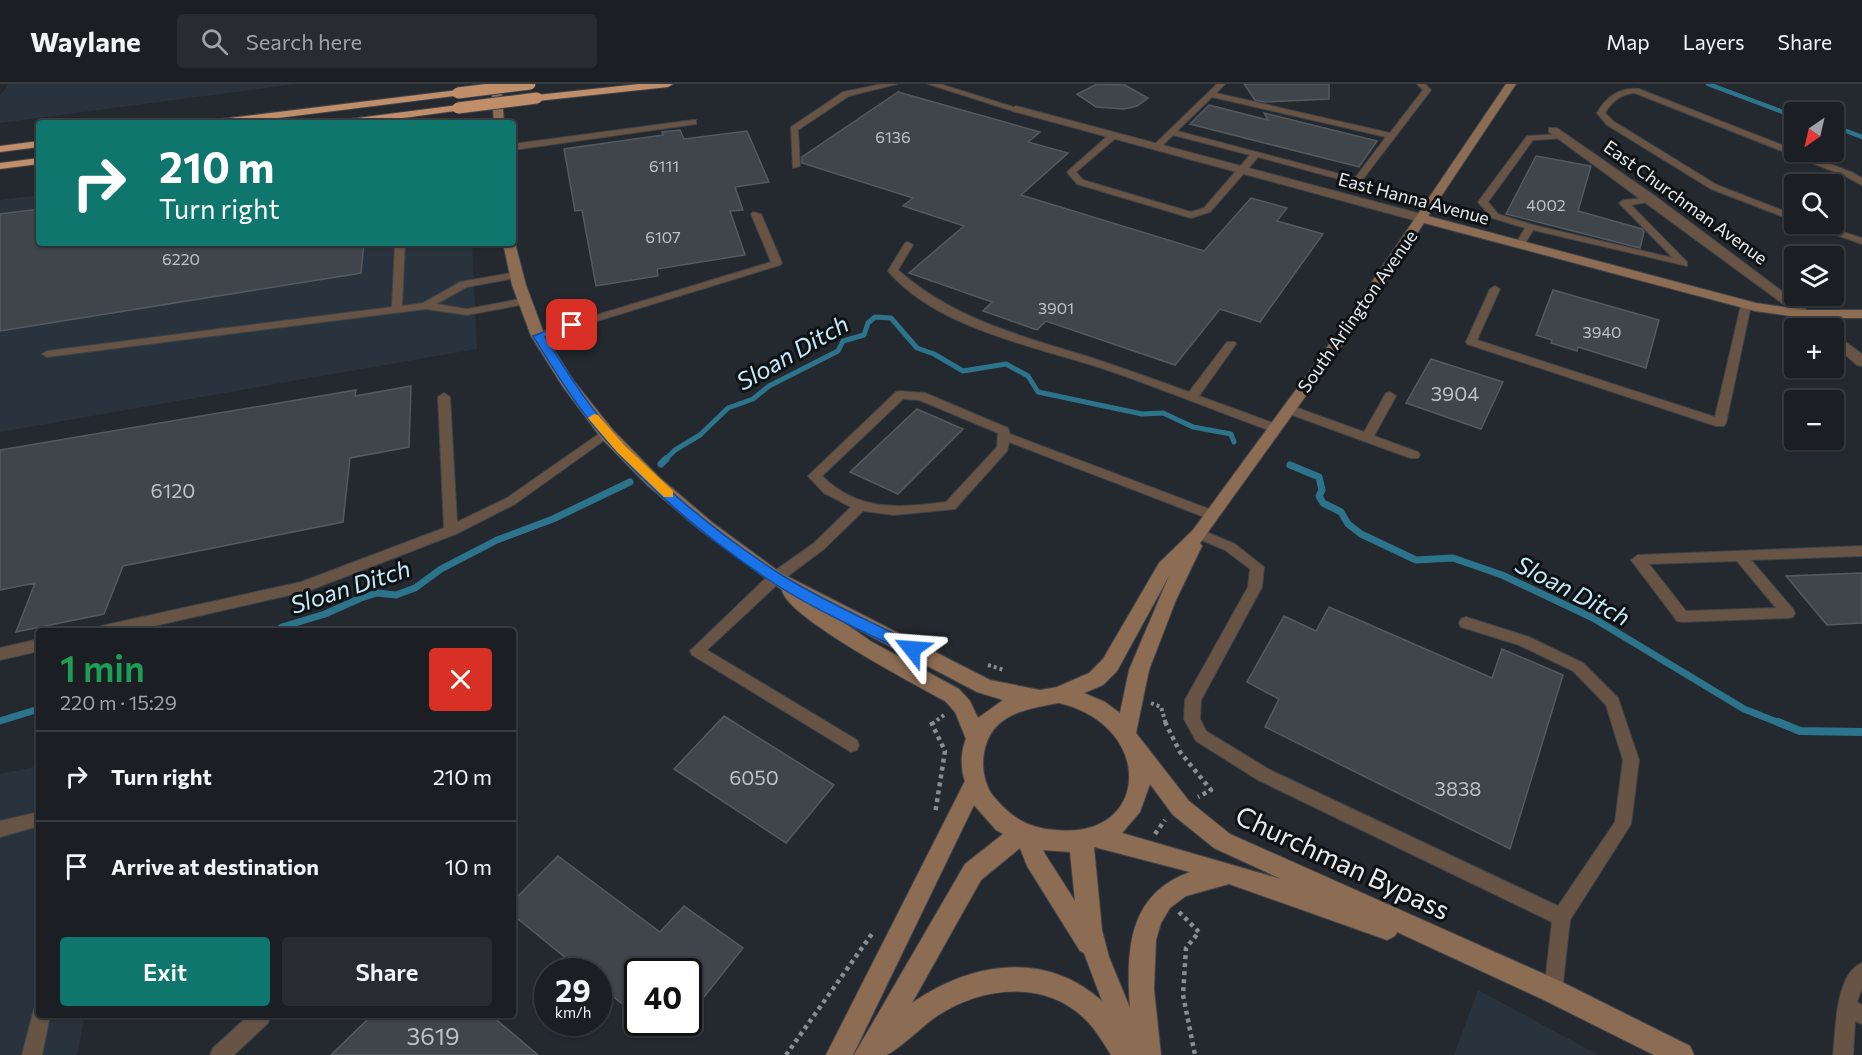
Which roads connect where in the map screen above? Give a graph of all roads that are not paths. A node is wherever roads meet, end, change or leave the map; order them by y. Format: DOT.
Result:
graph roads {
  1 [pos="496,84"];
  2 [pos="530,84"];
  3 [pos="668,84"];
  4 [pos="892,84"];
  5 [pos="932,84"];
  6 [pos="1221,84"];
  7 [pos="1421,84"];
  8 [pos="1510,84"];
  9 [pos="1210,94"];
  10 [pos="1016,109"];
  11 [pos="237,120"];
  12 [pos="365,120"];
  13 [pos="499,120"];
  14 [pos="693,122"];
  15 [pos="1171,132"];
  16 [pos="1557,133"];
  17 [pos="1114,135"];
  18 [pos="1392,136"];
  19 [pos="36,144"];
  20 [pos="516,147"];
  21 [pos="1156,147"];
  22 [pos="0,149"];
  23 [pos="1256,154"];
  24 [pos="36,161"];
  25 [pos="0,166"];
  26 [pos="796,166"];
  27 [pos="1243,170"];
  28 [pos="1862,182"];
  29 [pos="1652,199"];
  30 [pos="756,214"];
  31 [pos="1784,214"];
  32 [pos="1421,219"];
  33 [pos="1530,227"];
  34 [pos="1841,234"];
  35 [pos="1862,241"];
  36 [pos="909,245"];
  37 [pos="1520,245"];
  38 [pos="400,246"];
  39 [pos="511,246"];
  40 [pos="517,274"];
  41 [pos="1494,289"];
  42 [pos="526,301"];
  43 [pos="1746,305"];
  44 [pos="426,306"];
  45 [pos="397,310"];
  46 [pos="1804,314"];
  47 [pos="1862,314"];
  48 [pos="1810,318"];
  49 [pos="538,336"];
  50 [pos="1230,344"];
  51 [pos="1844,346"];
  52 [pos="47,354"];
  53 [pos="1862,362"];
  54 [pos="1390,396"];
  55 [pos="444,397"];
  56 [pos="1191,398"];
  57 [pos="1288,409"];
  58 [pos="1275,428"];
  59 [pos="607,434"];
  60 [pos="1004,436"];
  61 [pos="1367,438"];
  62 [pos="1414,455"];
  63 [pos="859,507"];
  64 [pos="1212,515"];
  65 [pos="451,531"];
  66 [pos="1199,534"];
  67 [pos="1862,551"];
  68 [pos="1740,555"];
  69 [pos="775,578"];
  70 [pos="1467,623"];
  71 [pos="119,628"];
  72 [pos="36,646"];
  73 [pos="0,654"];
  74 [pos="1059,695"];
  75 [pos="1033,696"];
  76 [pos="976,737"];
  77 [pos="1131,742"];
  78 [pos="851,745"];
  79 [pos="974,784"];
  80 [pos="36,820"];
  81 [pos="0,829"];
  82 [pos="1025,835"];
  83 [pos="1087,839"];
  84 [pos="1227,874"];
  85 [pos="1561,917"];
  86 [pos="1097,957"];
  87 [pos="1862,972"];
  88 [pos="1553,991"];
  89 [pos="1855,1011"];
  90 [pos="41,1018"];
  91 [pos="259,1018"];
  92 [pos="869,1054"];
  93 [pos="32,1055"];
  94 [pos="220,1055"];
  95 [pos="838,1055"];
  96 [pos="1126,1055"];
  97 [pos="1137,1055"];
  98 [pos="1148,1055"];
  99 [pos="1681,1055"];
  100 [pos="1843,1055"];
  1 -- 13 [label="street"];
  2 -- 11 [label="highway, bridge"];
  3 -- 12 [label="highway, bridge"];
  4 -- 26 [label="lane"];
  5 -- 10 [label="lane"];
  6 -- 9 [label="lane"];
  7 -- 18 [label="lane"];
  8 -- 32 [label="street, South Arlington Avenue"];
  9 -- 15 [label="lane"];
  9 -- 18 [label="lane"];
  10 -- 17 [label="street, East Hanna Avenue"];
  14 -- 20 [label="lane"];
  15 -- 21 [label="lane"];
  15 -- 23 [label="lane"];
  16 -- 29 [label="street, East Churchman Avenue"];
  16 -- 33 [label="lane"];
  17 -- 21 [label="street, East Hanna Avenue"];
  17 -- 27 [label="lane"];
  18 -- 23 [label="lane"];
  19 -- 22 [label="highway"];
  21 -- 27 [label="street, East Hanna Avenue"];
  23 -- 27 [label="lane"];
  24 -- 25 [label="highway"];
  27 -- 32 [label="street, East Hanna Avenue"];
  28 -- 31 [label="lane"];
  29 -- 33 [label="lane"];
  29 -- 46 [label="street, East Churchman Avenue"];
  30 -- 49 [label="lane"];
  32 -- 37 [label="street, East Hanna Avenue"];
  32 -- 57 [label="street, South Arlington Avenue"];
  33 -- 37 [label="lane"];
  34 -- 35 [label="lane"];
  36 -- 56 [label="lane"];
  37 -- 43 [label="street, East Hanna Avenue"];
  38 -- 45 [label="lane"];
  39 -- 40 [label="street"];
  40 -- 42 [label="street"];
  40 -- 44 [label="lane"];
  41 -- 43 [label="lane"];
  42 -- 44 [label="lane"];
  42 -- 49 [label="street"];
  43 -- 46 [label="street, East Hanna Avenue"];
  44 -- 45 [label="lane"];
  45 -- 52 [label="lane"];
  46 -- 47 [label="street, East Hanna Avenue"];
  46 -- 48 [label="street, East Churchman Avenue"];
  49 -- 59 [label="street"];
  50 -- 56 [label="lane"];
  51 -- 53 [label="street"];
  54 -- 61 [label="lane"];
  55 -- 65 [label="lane"];
  56 -- 58 [label="lane"];
  57 -- 58 [label="street, South Arlington Avenue"];
  57 -- 61 [label="lane"];
  58 -- 64 [label="street, South Arlington Avenue"];
  59 -- 65 [label="lane"];
  59 -- 69 [label="street"];
  60 -- 63 [label="lane"];
  60 -- 63 [label="lane"];
  60 -- 64 [label="lane"];
  61 -- 62 [label="lane"];
  63 -- 69 [label="lane"];
  64 -- 66 [label="street, South Arlington Avenue"];
  65 -- 71 [label="lane"];
  66 -- 74 [label="street, South Arlington Avenue"];
  66 -- 77 [label="street, South Arlington Avenue"];
  66 -- 85 [label="lane"];
  67 -- 68 [label="lane"];
  68 -- 68 [label="lane"];
  69 -- 75 [label="street"];
  69 -- 76 [label="street"];
  69 -- 78 [label="lane"];
  70 -- 85 [label="lane"];
  72 -- 73 [label="lane"];
  74 -- 75 [label="street"];
  74 -- 77 [label="street"];
  75 -- 76 [label="street"];
  76 -- 79 [label="street"];
  77 -- 83 [label="street"];
  77 -- 88 [label="street, Churchman Bypass"];
  79 -- 82 [label="street"];
  79 -- 95 [label="street"];
  80 -- 81 [label="lane"];
  82 -- 83 [label="street"];
  82 -- 86 [label="street"];
  82 -- 92 [label="street"];
  83 -- 84 [label="street, Churchman Bypass"];
  83 -- 86 [label="street"];
  84 -- 88 [label="street, Churchman Bypass"];
  84 -- 98 [label="street"];
  85 -- 88 [label="lane"];
  86 -- 97 [label="street"];
  87 -- 89 [label="lane"];
  88 -- 99 [label="street, Churchman Bypass"];
  89 -- 100 [label="lane"];
  90 -- 93 [label="lane"];
  91 -- 94 [label="lane"];
  92 -- 96 [label="street"];
}
